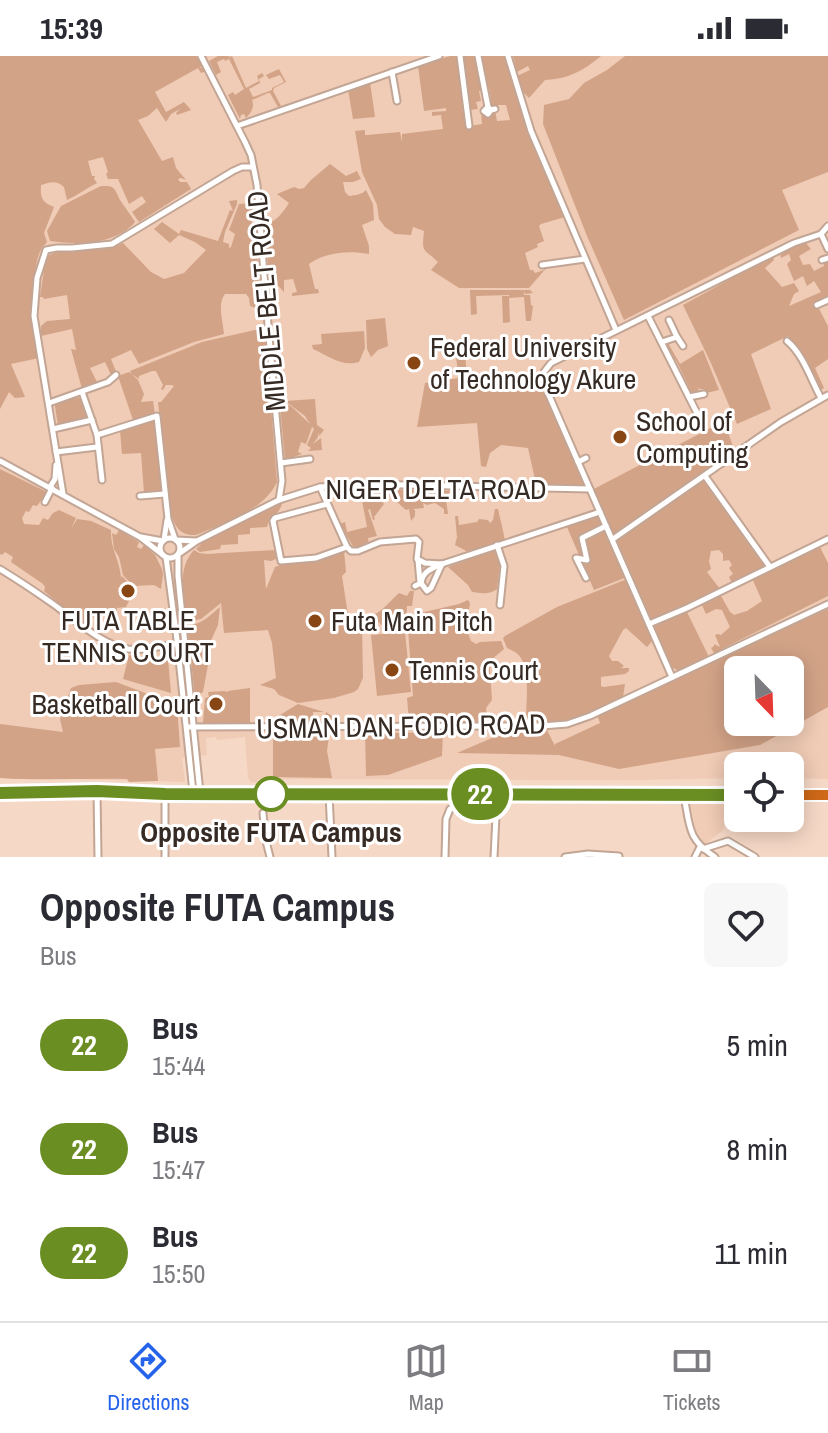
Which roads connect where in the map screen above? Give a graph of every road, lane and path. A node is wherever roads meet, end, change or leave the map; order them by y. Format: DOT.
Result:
graph roads {
  1 [pos="201,56"];
  2 [pos="439,56"];
  3 [pos="460,56"];
  4 [pos="478,56"];
  5 [pos="508,56"];
  6 [pos="392,72"];
  7 [pos="397,101"];
  8 [pos="490,109"];
  9 [pos="237,126"];
  10 [pos="469,126"];
  11 [pos="253,167"];
  12 [pos="828,226"];
  13 [pos="821,234"];
  14 [pos="828,249"];
  15 [pos="585,259"];
  16 [pos="542,265"];
  17 [pos="828,300"];
  18 [pos="817,305"];
  19 [pos="648,316"];
  20 [pos="669,320"];
  21 [pos="616,330"];
  22 [pos="677,337"];
  23 [pos="787,341"];
  24 [pos="662,342"];
  25 [pos="683,346"];
  26 [pos="116,375"];
  27 [pos="82,392"];
  28 [pos="704,394"];
  29 [pos="828,395"];
  30 [pos="689,397"];
  31 [pos="821,398"];
  32 [pos="49,403"];
  33 [pos="700,419"];
  34 [pos="92,420"];
  35 [pos="53,429"];
  36 [pos="97,435"];
  37 [pos="97,447"];
  38 [pos="56,452"];
  39 [pos="586,458"];
  40 [pos="310,459"];
  41 [pos="0,461"];
  42 [pos="578,462"];
  43 [pos="281,463"];
  44 [pos="705,476"];
  45 [pos="102,480"];
  46 [pos="282,481"];
  47 [pos="62,482"];
  48 [pos="320,487"];
  49 [pos="51,488"];
  50 [pos="590,489"];
  51 [pos="63,494"];
  52 [pos="165,494"];
  53 [pos="290,495"];
  54 [pos="140,496"];
  55 [pos="279,500"];
  56 [pos="45,502"];
  57 [pos="327,504"];
  58 [pos="600,512"];
  59 [pos="168,519"];
  60 [pos="606,526"];
  61 [pos="140,537"];
  62 [pos="612,539"];
  63 [pos="828,539"];
  64 [pos="176,540"];
  65 [pos="164,541"];
  66 [pos="197,541"];
  67 [pos="497,545"];
  68 [pos="347,547"];
  69 [pos="179,554"];
  70 [pos="164,556"];
  71 [pos="418,560"];
  72 [pos="442,564"];
  73 [pos="770,567"];
  74 [pos="0,569"];
  75 [pos="586,578"];
  76 [pos="418,585"];
  77 [pos="828,604"];
  78 [pos="500,605"];
  79 [pos="649,624"];
  80 [pos="185,642"];
  81 [pos="177,643"];
  82 [pos="672,677"];
  83 [pos="190,727"];
  84 [pos="0,793"];
  85 [pos="196,793"];
  86 [pos="329,793"];
  87 [pos="165,794"];
  88 [pos="497,794"];
  89 [pos="683,795"];
  90 [pos="724,795"];
  91 [pos="804,795"];
  92 [pos="828,795"];
  93 [pos="97,797"];
  94 [pos="471,797"];
  95 [pos="263,813"];
  96 [pos="495,818"];
  97 [pos="701,848"];
  98 [pos="619,856"];
  99 [pos="98,857"];
  100 [pos="165,857"];
  101 [pos="270,857"];
  102 [pos="332,857"];
  103 [pos="445,857"];
  104 [pos="494,857"];
  105 [pos="565,857"];
  106 [pos="695,857"];
  107 [pos="715,857"];
  108 [pos="755,857"];
  1 -- 9 [label="street"];
  2 -- 6 [label="street"];
  3 -- 10 [label="street"];
  4 -- 8 [label="street"];
  5 -- 15 [label="street"];
  6 -- 7 [label="street"];
  6 -- 9 [label="street"];
  9 -- 11 [label="street"];
  11 -- 32 [label="street, MIDDLE BELT ROAD"];
  11 -- 43 [label="street, MIDDLE BELT ROAD"];
  12 -- 13 [label="street"];
  13 -- 14 [label="street"];
  13 -- 19 [label="street"];
  15 -- 16 [label="street"];
  15 -- 21 [label="street"];
  17 -- 18 [label="street"];
  19 -- 21 [label="street"];
  19 -- 24 [label="street"];
  20 -- 22 [label="street"];
  21 -- 42 [label="street"];
  22 -- 24 [label="street"];
  22 -- 25 [label="street"];
  23 -- 31 [label="street"];
  24 -- 30 [label="street"];
  26 -- 27 [label="street"];
  27 -- 32 [label="street"];
  27 -- 34 [label="street"];
  28 -- 30 [label="street"];
  29 -- 31 [label="street"];
  30 -- 33 [label="street"];
  31 -- 44 [label="street"];
  32 -- 35 [label="street"];
  34 -- 35 [label="street"];
  34 -- 36 [label="street"];
  35 -- 38 [label="street"];
  36 -- 37 [label="street"];
  36 -- 52 [label="street"];
  37 -- 38 [label="street"];
  37 -- 45 [label="street"];
  38 -- 47 [label="street"];
  38 -- 49 [label="street"];
  39 -- 42 [label="street"];
  40 -- 43 [label="street"];
  41 -- 49 [label="street"];
  42 -- 50 [label="street"];
  43 -- 46 [label="street, MIDDLE BELT ROAD"];
  44 -- 62 [label="street"];
  44 -- 73 [label="street"];
  46 -- 53 [label="street, MIDDLE BELT ROAD"];
  46 -- 55 [label="street, MIDDLE BELT ROAD"];
  47 -- 49 [label="street"];
  47 -- 51 [label="street"];
  48 -- 50 [label="street, NIGER DELTA ROAD"];
  48 -- 53 [label="street, NIGER DELTA ROAD"];
  48 -- 57 [label="street"];
  49 -- 51 [label="street"];
  49 -- 56 [label="street"];
  50 -- 58 [label="street"];
  51 -- 61 [label="street"];
  52 -- 54 [label="street"];
  52 -- 59 [label="street"];
  53 -- 55 [label="street, NIGER DELTA ROAD"];
  55 -- 66 [label="street, NIGER DELTA ROAD"];
  57 -- 68 [label="street"];
  57 -- 68 [label="street"];
  58 -- 60 [label="street"];
  58 -- 67 [label="street"];
  59 -- 64 [label="street"];
  59 -- 65 [label="street"];
  60 -- 62 [label="street"];
  60 -- 75 [label="street"];
  61 -- 65 [label="street"];
  61 -- 70 [label="street"];
  62 -- 79 [label="street"];
  63 -- 73 [label="street"];
  64 -- 65 [label="street"];
  64 -- 66 [label="street"];
  64 -- 69 [label="street"];
  65 -- 70 [label="street"];
  66 -- 69 [label="street, NIGER DELTA ROAD"];
  67 -- 72 [label="street"];
  67 -- 78 [label="street"];
  68 -- 71 [label="street"];
  69 -- 70 [label="street"];
  69 -- 80 [label="street"];
  70 -- 81 [label="street"];
  71 -- 72 [label="street"];
  71 -- 76 [label="street"];
  72 -- 76 [label="street"];
  72 -- 76 [label="street"];
  73 -- 79 [label="street"];
  74 -- 81 [label="street"];
  77 -- 82 [label="street, USMAN DAN FODIO ROAD"];
  79 -- 82 [label="street"];
  80 -- 81 [label="street"];
  80 -- 83 [label="street"];
  81 -- 83 [label="street"];
  82 -- 83 [label="street, USMAN DAN FODIO ROAD"];
  83 -- 85 [label="street"];
  84 -- 93 [label="highway"];
  85 -- 86 [label="highway"];
  85 -- 87 [label="highway"];
  86 -- 94 [label="highway"];
  86 -- 102 [label="street"];
  87 -- 93 [label="highway"];
  87 -- 100 [label="street"];
  88 -- 89 [label="highway"];
  88 -- 94 [label="highway"];
  88 -- 96 [label="street"];
  89 -- 90 [label="highway"];
  89 -- 97 [label="street"];
  91 -- 92 [label="highway"];
  93 -- 99 [label="street"];
  94 -- 96 [label="street"];
  94 -- 103 [label="street"];
  95 -- 101 [label="street"];
  96 -- 104 [label="street"];
  97 -- 106 [label="street"];
  97 -- 107 [label="street"];
  97 -- 108 [label="street"];
  98 -- 105 [label="street"];
}
